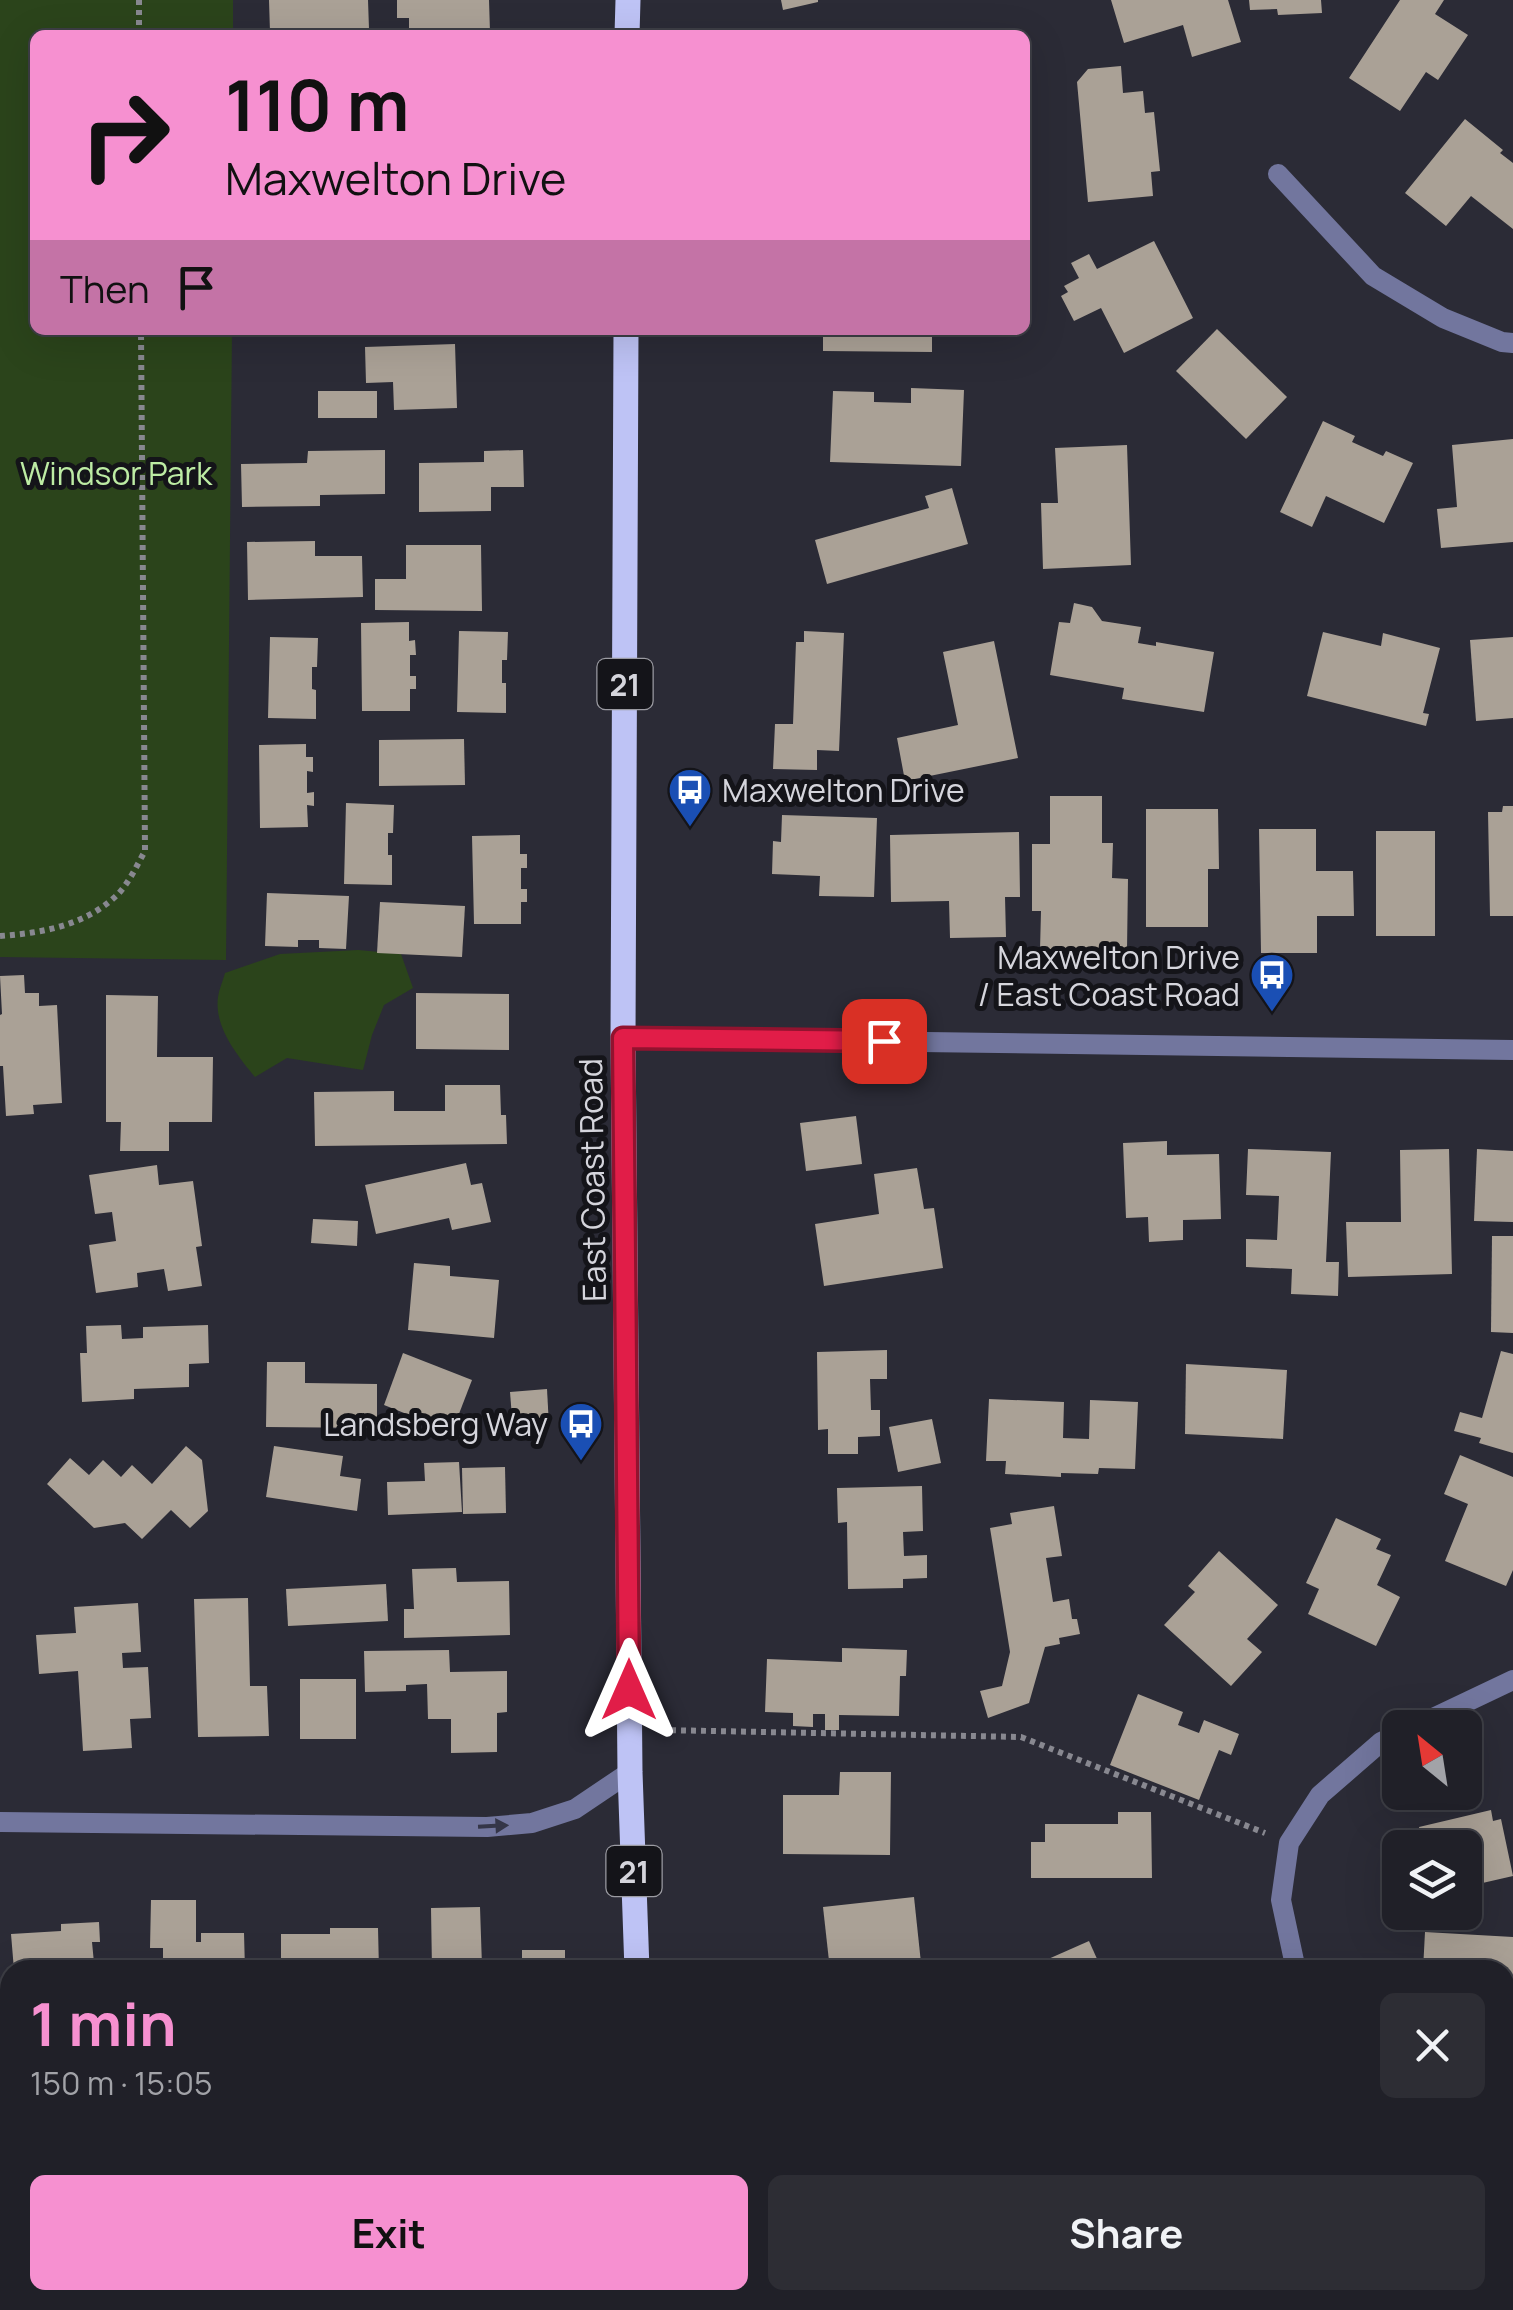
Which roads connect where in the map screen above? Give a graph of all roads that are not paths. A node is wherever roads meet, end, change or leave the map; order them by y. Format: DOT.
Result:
graph roads {
  1 [pos="628,0"];
  2 [pos="628,30"];
  3 [pos="1278,174"];
  4 [pos="626,335"];
  5 [pos="1513,344"];
  6 [pos="623,1038"];
  7 [pos="1513,1050"];
  8 [pos="1513,1680"];
  9 [pos="1450,1710"];
  10 [pos="1382,1742"];
  11 [pos="630,1772"];
  12 [pos="0,1822"];
  13 [pos="637,1960"];
  14 [pos="1294,1960"];
  1 -- 2 [label="main road"];
  3 -- 5 [label="street"];
  4 -- 6 [label="main road, East Coast Road / 21"];
  6 -- 7 [label="street"];
  6 -- 11 [label="main road, East Coast Road / 21"];
  8 -- 9 [label="street"];
  10 -- 14 [label="street"];
  12 -- 11 [label="street, one-way"];
  11 -- 13 [label="main road, East Coast Road / 21"];
}
